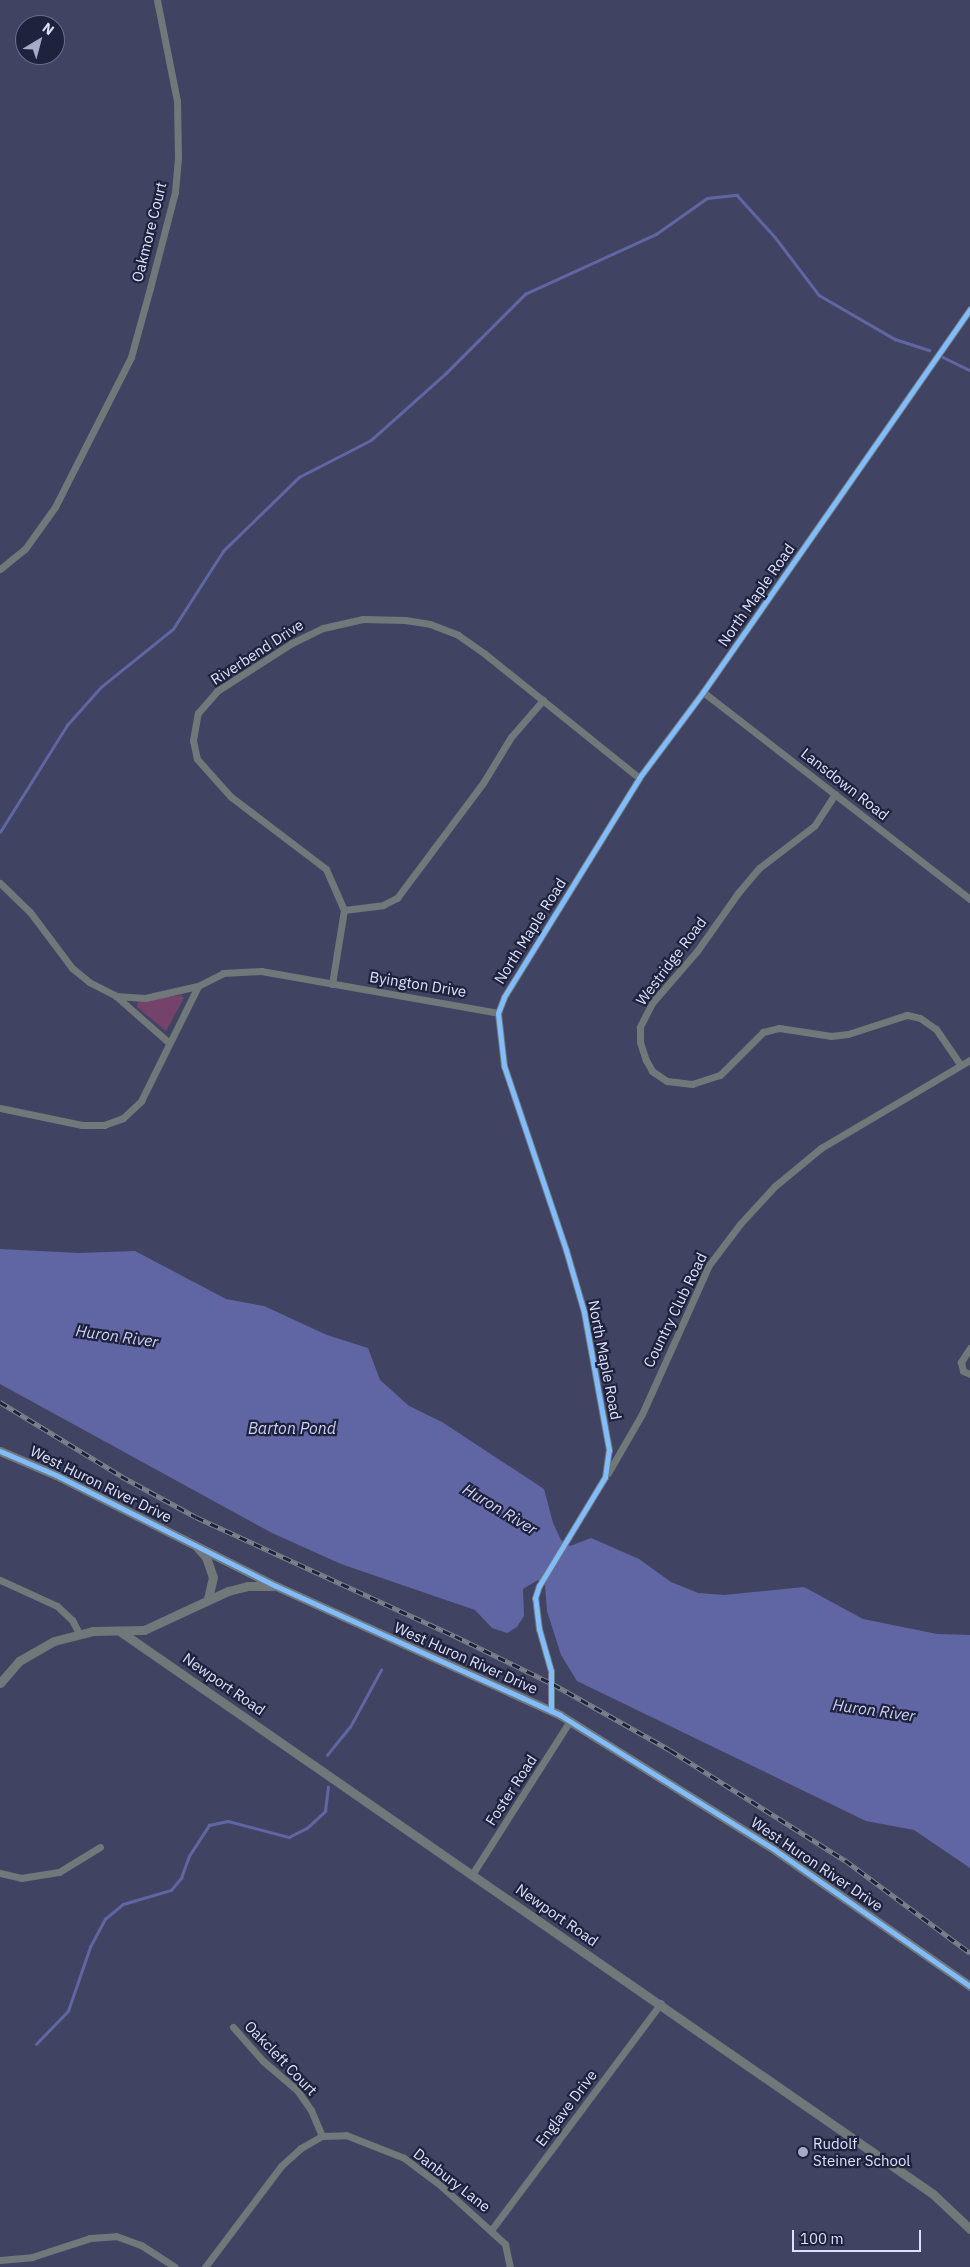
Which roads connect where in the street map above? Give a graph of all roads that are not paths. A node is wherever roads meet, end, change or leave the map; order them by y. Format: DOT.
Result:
graph roads {
  1 [pos="157,0"];
  2 [pos="970,309"];
  3 [pos="0,569"];
  4 [pos="703,692"];
  5 [pos="543,700"];
  6 [pos="639,778"];
  7 [pos="835,794"];
  8 [pos="0,883"];
  9 [pos="970,899"];
  10 [pos="344,910"];
  11 [pos="332,984"];
  12 [pos="198,986"];
  13 [pos="116,996"];
  14 [pos="498,1013"];
  15 [pos="168,1042"];
  16 [pos="970,1060"];
  17 [pos="960,1064"];
  18 [pos="0,1108"];
  19 [pos="970,1348"];
  20 [pos="970,1374"];
  21 [pos="0,1451"];
  22 [pos="605,1477"];
  23 [pos="192,1541"];
  24 [pos="0,1580"];
  25 [pos="276,1586"];
  26 [pos="208,1598"];
  27 [pos="121,1632"];
  28 [pos="79,1633"];
  29 [pos="0,1683"];
  30 [pos="551,1711"];
  31 [pos="570,1721"];
  32 [pos="100,1847"];
  33 [pos="0,1873"];
  34 [pos="473,1873"];
  35 [pos="970,1986"];
  36 [pos="661,2004"];
  37 [pos="233,2027"];
  38 [pos="322,2136"];
  39 [pos="492,2229"];
  40 [pos="970,2230"];
  41 [pos="0,2260"];
  42 [pos="175,2267"];
  43 [pos="205,2267"];
  44 [pos="510,2267"];
  1 -- 3 [label="street, Oakmore Court"];
  2 -- 4 [label="street, North Maple Road"];
  4 -- 6 [label="street, North Maple Road"];
  4 -- 7 [label="street, Lansdown Road"];
  5 -- 6 [label="street, Riverbend Drive"];
  5 -- 10 [label="street"];
  5 -- 10 [label="street, Riverbend Drive"];
  6 -- 14 [label="street, North Maple Road"];
  7 -- 9 [label="street, Lansdown Road"];
  7 -- 17 [label="street, Westridge Road"];
  8 -- 13 [label="street"];
  10 -- 11 [label="street"];
  11 -- 12 [label="street, Byington Drive"];
  11 -- 14 [label="street, Byington Drive"];
  12 -- 13 [label="street, Byington Drive"];
  12 -- 15 [label="street"];
  13 -- 15 [label="street"];
  14 -- 22 [label="street, North Maple Road"];
  15 -- 18 [label="street"];
  16 -- 17 [label="street, Country Club Road"];
  17 -- 22 [label="street, Country Club Road"];
  19 -- 20 [label="street"];
  21 -- 23 [label="street, West Huron River Drive"];
  22 -- 30 [label="street, North Maple Road"];
  23 -- 25 [label="street, West Huron River Drive"];
  23 -- 26 [label="street"];
  24 -- 28 [label="street"];
  25 -- 26 [label="street"];
  25 -- 30 [label="street, West Huron River Drive"];
  26 -- 27 [label="street"];
  27 -- 28 [label="street"];
  27 -- 34 [label="street, Newport Road"];
  28 -- 29 [label="street"];
  30 -- 31 [label="street, West Huron River Drive"];
  31 -- 34 [label="street, Foster Road"];
  31 -- 35 [label="street, West Huron River Drive"];
  32 -- 33 [label="street"];
  34 -- 36 [label="street, Newport Road"];
  36 -- 39 [label="street, Englave Drive"];
  36 -- 40 [label="street, Newport Road"];
  37 -- 38 [label="street, Oakcleft Court"];
  38 -- 39 [label="street, Danbury Lane"];
  38 -- 43 [label="street, Danbury Lane"];
  39 -- 44 [label="street, Danbury Lane"];
  41 -- 42 [label="street"];
}
